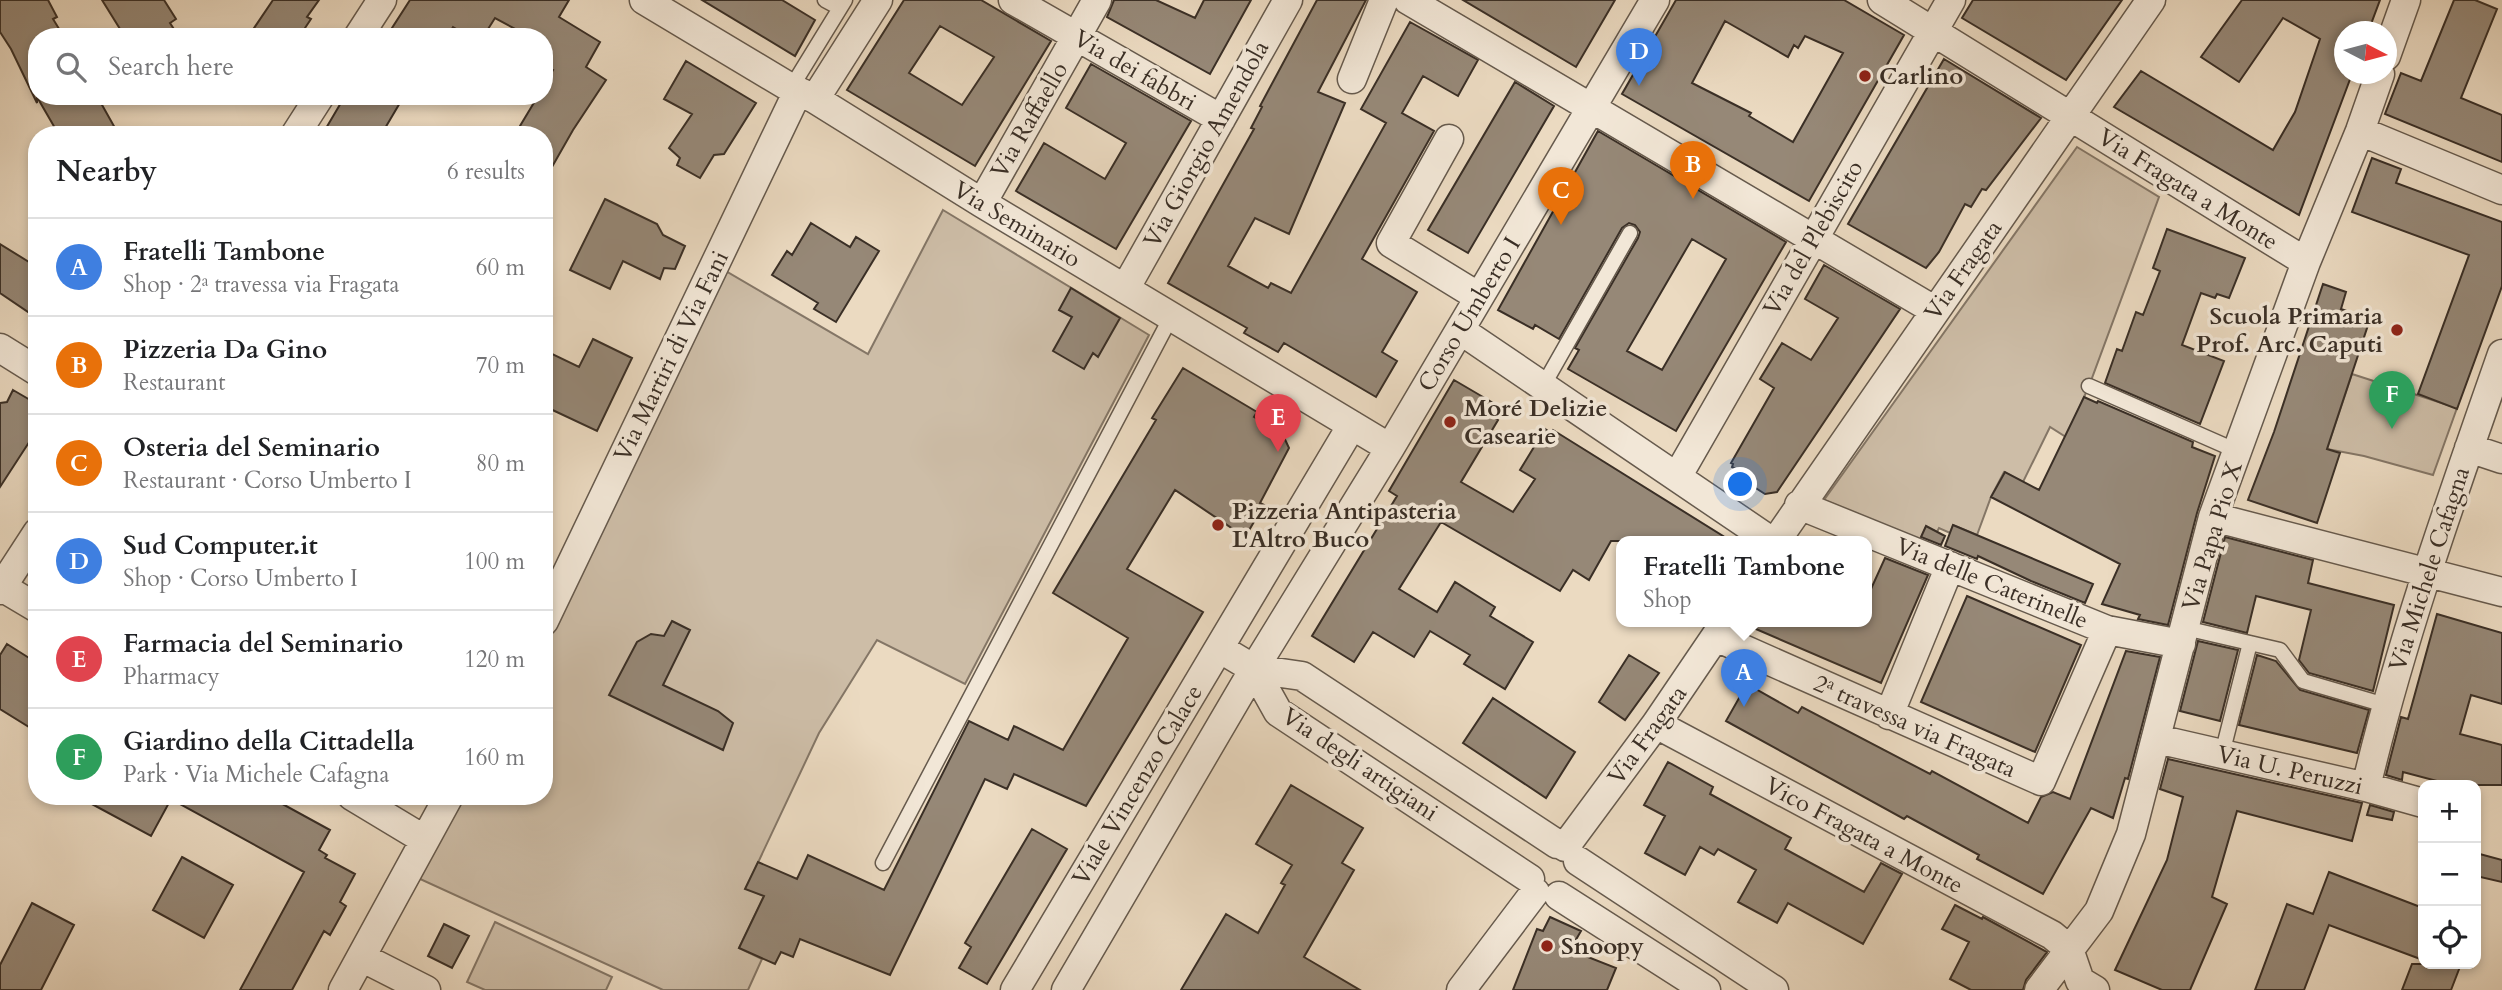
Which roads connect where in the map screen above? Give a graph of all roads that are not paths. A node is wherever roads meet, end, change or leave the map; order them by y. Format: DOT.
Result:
graph roads {
  1 [pos="382,0"];
  2 [pos="825,0"];
  3 [pos="878,0"];
  4 [pos="1013,0"];
  5 [pos="1097,0"];
  6 [pos="1287,0"];
  7 [pos="1384,0"];
  8 [pos="1408,0"];
  9 [pos="1655,0"];
  10 [pos="1882,0"];
  11 [pos="1951,0"];
  12 [pos="2151,0"];
  13 [pos="2406,0"];
  14 [pos="654,3"];
  15 [pos="842,4"];
  16 [pos="2397,25"];
  17 [pos="364,28"];
  18 [pos="1933,32"];
  19 [pos="1077,36"];
  20 [pos="1352,79"];
  21 [pos="2376,84"];
  22 [pos="802,93"];
  23 [pos="314,105"];
  24 [pos="1591,108"];
  25 [pos="2071,117"];
  26 [pos="1221,119"];
  27 [pos="301,126"];
  28 [pos="2360,131"];
  29 [pos="1449,139"];
  30 [pos="2502,190"];
  31 [pos="982,203"];
  32 [pos="1630,233"];
  33 [pos="1813,239"];
  34 [pos="2306,262"];
  35 [pos="1125,289"];
  36 [pos="1479,297"];
  37 [pos="1934,310"];
  38 [pos="1171,317"];
  39 [pos="1460,330"];
  40 [pos="0,348"];
  41 [pos="2502,354"];
  42 [pos="28,365"];
  43 [pos="1543,386"];
  44 [pos="2089,386"];
  45 [pos="2496,391"];
  46 [pos="1352,425"];
  47 [pos="1390,448"];
  48 [pos="2469,448"];
  49 [pos="2237,452"];
  50 [pos="2502,458"];
  51 [pos="1677,477"];
  52 [pos="1800,505"];
  53 [pos="2213,517"];
  54 [pos="1764,536"];
  55 [pos="1779,536"];
  56 [pos="28,547"];
  57 [pos="1950,566"];
  58 [pos="2425,574"];
  59 [pos="1,589"];
  60 [pos="2502,592"];
  61 [pos="28,603"];
  62 [pos="553,603"];
  63 [pos="1721,629"];
  64 [pos="2107,630"];
  65 [pos="2183,636"];
  66 [pos="2250,643"];
  67 [pos="1219,648"];
  68 [pos="1254,669"];
  69 [pos="2385,705"];
  70 [pos="1889,715"];
  71 [pos="1656,724"];
  72 [pos="2157,739"];
  73 [pos="2222,754"];
  74 [pos="2366,787"];
  75 [pos="2418,802"];
  76 [pos="367,805"];
  77 [pos="444,805"];
  78 [pos="425,840"];
  79 [pos="1567,850"];
  80 [pos="883,863"];
  81 [pos="1541,889"];
  82 [pos="1055,923"];
  83 [pos="1092,945"];
  84 [pos="2069,949"];
  85 [pos="360,957"];
  86 [pos="1761,986"];
  87 [pos="343,990"];
  88 [pos="426,990"];
  89 [pos="1015,990"];
  90 [pos="1066,990"];
  91 [pos="1461,990"];
  92 [pos="1706,990"];
  93 [pos="2039,990"];
  94 [pos="2095,990"];
  1 -- 17 [label="street"];
  2 -- 15 [label="lane"];
  3 -- 22 [label="street, Via Martiri di Via Fani"];
  4 -- 19 [label="street, Via dei fabbri"];
  5 -- 19 [label="street, Via Raffaello"];
  6 -- 26 [label="street, Via Giorgio Amendola"];
  7 -- 20 [label="street"];
  8 -- 24 [label="street"];
  9 -- 24 [label="street, Corso Umberto I"];
  10 -- 18 [label="street, Via Fragata a Monte"];
  11 -- 18 [label="street, Via del Plebiscito"];
  12 -- 25 [label="street, Via Fragata"];
  13 -- 16 [label="street"];
  14 -- 22 [label="street, Via Seminario"];
  15 -- 22 [label="lane"];
  18 -- 25 [label="street, Via Fragata a Monte"];
  18 -- 33 [label="street, Via del Plebiscito"];
  19 -- 26 [label="street, Via dei fabbri"];
  19 -- 31 [label="street, Via Raffaello"];
  21 -- 28 [label="street, Via Papa Pio X"];
  22 -- 31 [label="street, Via Seminario"];
  22 -- 62 [label="street, Via Martiri di Via Fani"];
  23 -- 27 [label="street"];
  24 -- 33 [label="street"];
  24 -- 36 [label="street, Corso Umberto I"];
  25 -- 34 [label="street, Via Fragata a Monte"];
  25 -- 37 [label="street, Via Fragata"];
  26 -- 35 [label="street, Via Giorgio Amendola"];
  28 -- 30 [label="street"];
  28 -- 34 [label="street, Via Papa Pio X"];
  29 -- 36 [label="street"];
  31 -- 35 [label="street, Via Seminario"];
  32 -- 43 [label="lane"];
  33 -- 37 [label="street"];
  33 -- 51 [label="street, Via del Plebiscito"];
  34 -- 49 [label="street, Via Papa Pio X"];
  35 -- 38 [label="street, Via Seminario"];
  36 -- 39 [label="street, Corso Umberto I"];
  37 -- 52 [label="street, Via Fragata"];
  38 -- 46 [label="street, Via Seminario"];
  38 -- 80 [label="lane"];
  39 -- 43 [label="street"];
  39 -- 47 [label="street, Corso Umberto I"];
  40 -- 42 [label="street"];
  41 -- 45 [label="street, Via Michele Cafagna"];
  43 -- 51 [label="street"];
  44 -- 49 [label="lane"];
  45 -- 48 [label="street, Via Michele Cafagna"];
  46 -- 47 [label="street, Via Seminario"];
  46 -- 67 [label="street, Viale Vincenzo Calace"];
  47 -- 68 [label="street, Viale Vincenzo Calace"];
  48 -- 50 [label="street"];
  48 -- 58 [label="street, Via Michele Cafagna"];
  49 -- 53 [label="street, Via Papa Pio X"];
  51 -- 54 [label="street"];
  52 -- 55 [label="street, Via Fragata"];
  52 -- 57 [label="street, Via delle Caterinelle"];
  53 -- 58 [label="street"];
  53 -- 65 [label="street, Via Papa Pio X"];
  56 -- 59 [label="street"];
  57 -- 64 [label="street, Via delle Caterinelle"];
  57 -- 70 [label="street"];
  58 -- 60 [label="street"];
  58 -- 69 [label="street, Via Michele Cafagna"];
  59 -- 61 [label="street"];
  63 -- 70 [label="street, 2ª travessa via Fragata"];
  63 -- 71 [label="street, Via Fragata"];
  64 -- 65 [label="street, Via delle Caterinelle"];
  64 -- 70 [label="street, 2ª travessa via Fragata"];
  65 -- 66 [label="lane"];
  65 -- 72 [label="street, Via Papa Pio X"];
  66 -- 69 [label="lane"];
  66 -- 73 [label="lane"];
  67 -- 68 [label="street"];
  67 -- 82 [label="street, Viale Vincenzo Calace"];
  68 -- 79 [label="street, Via degli artigiani"];
  68 -- 81 [label="street, Via degli artigiani"];
  68 -- 83 [label="street, Viale Vincenzo Calace"];
  69 -- 74 [label="street, Via Michele Cafagna"];
  71 -- 79 [label="street, Via Fragata"];
  71 -- 84 [label="street, Vico Fragata a Monte"];
  72 -- 73 [label="street, Via U. Peruzzi"];
  72 -- 84 [label="street, Via Papa Pio X"];
  73 -- 74 [label="street, Via U. Peruzzi"];
  74 -- 75 [label="street, Via U. Peruzzi"];
  76 -- 78 [label="street"];
  77 -- 78 [label="street"];
  78 -- 85 [label="street"];
  79 -- 81 [label="street"];
  79 -- 81 [label="street"];
  79 -- 86 [label="street, Via degli artigiani"];
  81 -- 91 [label="street"];
  81 -- 92 [label="street, Via degli artigiani"];
  82 -- 83 [label="street"];
  82 -- 89 [label="street, Viale Vincenzo Calace"];
  83 -- 90 [label="street, Viale Vincenzo Calace"];
  84 -- 93 [label="street, Via Papa Pio X"];
  84 -- 94 [label="street"];
  85 -- 87 [label="street"];
  85 -- 88 [label="street"];
}
